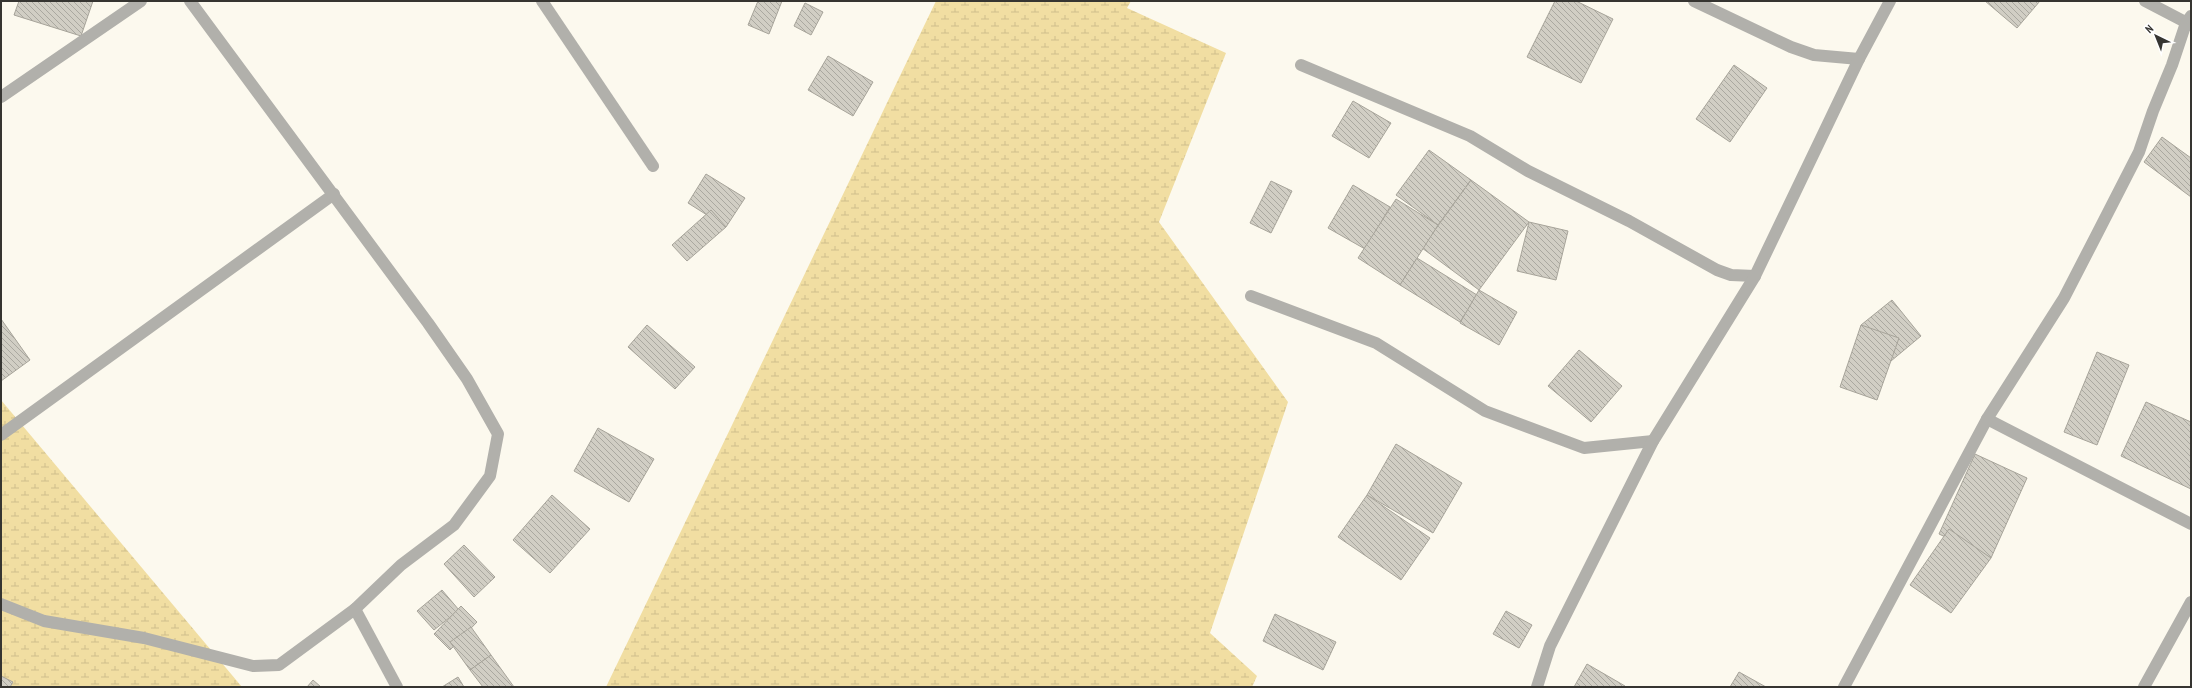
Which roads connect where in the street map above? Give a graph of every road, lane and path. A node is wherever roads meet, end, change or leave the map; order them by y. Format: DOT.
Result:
graph roads {
  1 [pos="141,1"];
  2 [pos="190,1"];
  3 [pos="542,1"];
  4 [pos="1694,1"];
  5 [pos="1890,1"];
  6 [pos="2145,1"];
  7 [pos="2189,21"];
  8 [pos="1859,59"];
  9 [pos="1301,65"];
  10 [pos="1,96"];
  11 [pos="653,166"];
  12 [pos="334,194"];
  13 [pos="1755,276"];
  14 [pos="1252,296"];
  15 [pos="1987,419"];
  16 [pos="1,435"];
  17 [pos="1653,441"];
  18 [pos="2191,524"];
  19 [pos="2191,602"];
  20 [pos="1,604"];
  21 [pos="355,609"];
  22 [pos="398,687"];
  23 [pos="1537,687"];
  24 [pos="1844,687"];
  25 [pos="2144,687"];
  1 -- 10 [label="street"];
  2 -- 12 [label="street"];
  3 -- 11 [label="street"];
  4 -- 8 [label="street"];
  5 -- 8 [label="street"];
  6 -- 7 [label="street"];
  7 -- 15 [label="street"];
  8 -- 13 [label="street"];
  9 -- 13 [label="street"];
  12 -- 16 [label="street"];
  12 -- 21 [label="street"];
  13 -- 17 [label="street"];
  14 -- 17 [label="street"];
  15 -- 18 [label="street"];
  15 -- 24 [label="street"];
  17 -- 23 [label="street"];
  19 -- 25 [label="street"];
  20 -- 21 [label="street"];
  21 -- 22 [label="street"];
}
